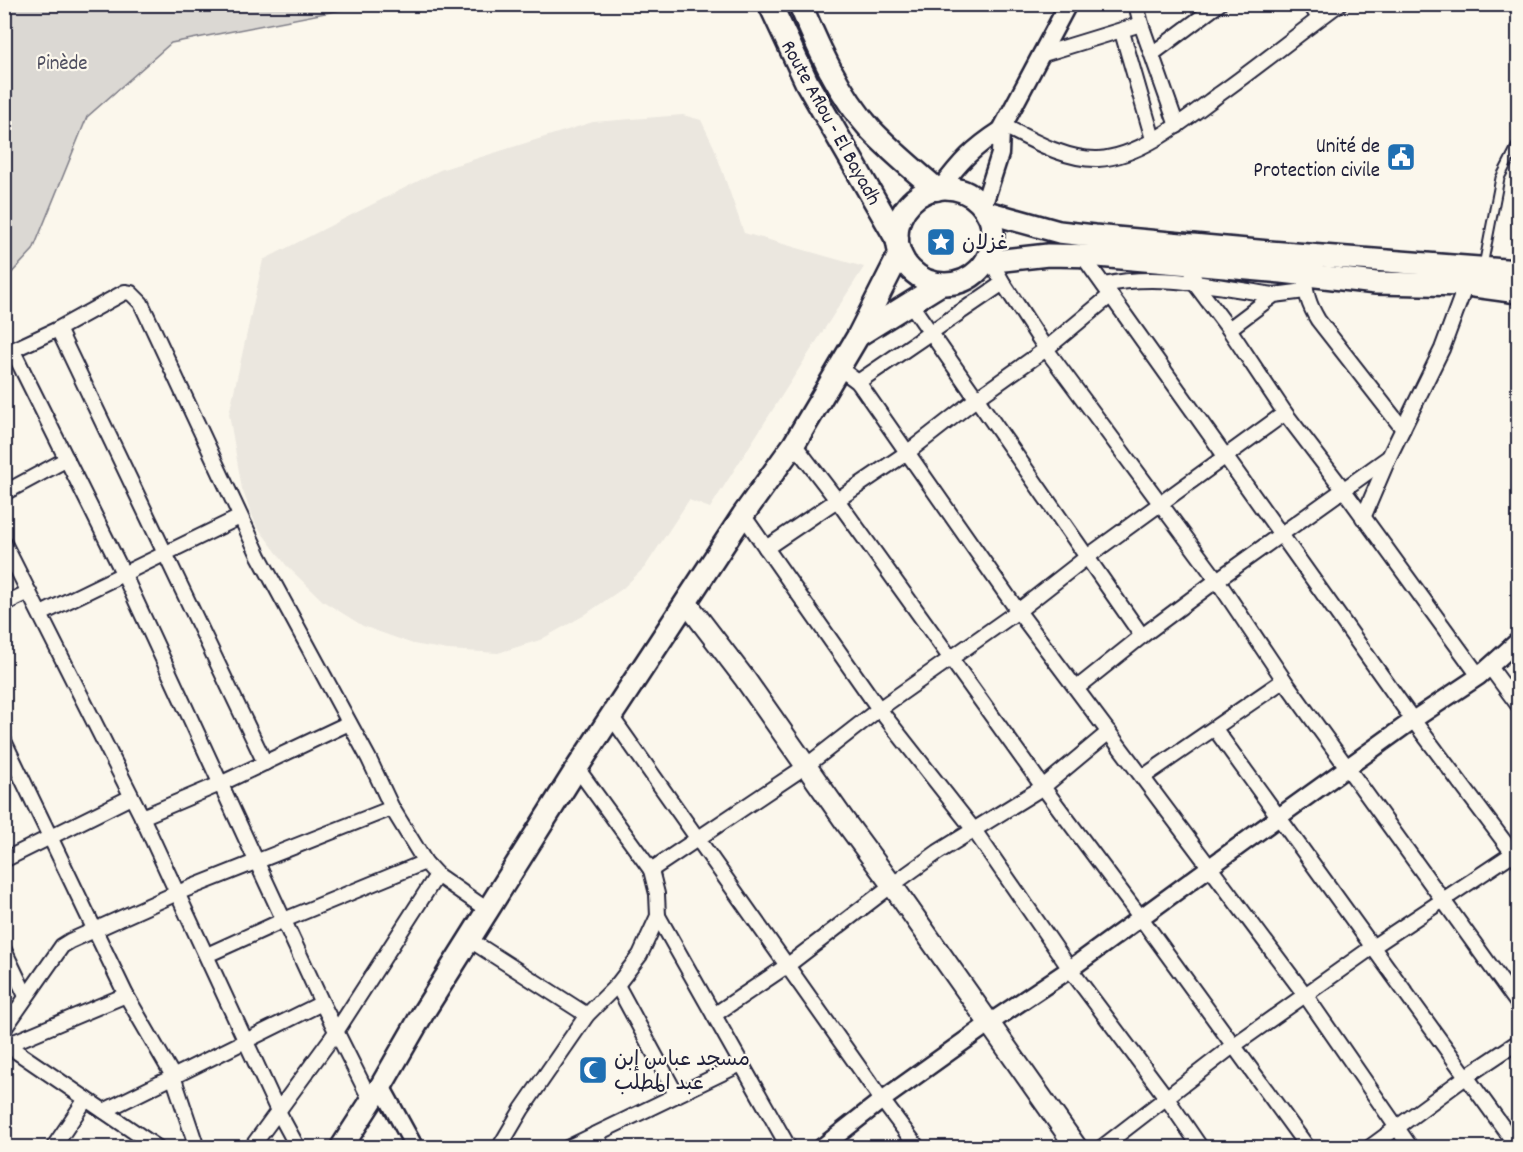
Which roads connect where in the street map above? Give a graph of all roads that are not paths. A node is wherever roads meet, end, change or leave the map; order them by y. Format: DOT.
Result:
graph roads {
  1 [pos="770,4"];
  2 [pos="800,4"];
  3 [pos="1068,4"];
  4 [pos="1219,4"];
  5 [pos="1310,4"];
  6 [pos="1339,4"];
  7 [pos="1139,6"];
  8 [pos="1319,18"];
  9 [pos="1141,24"];
  10 [pos="1122,32"];
  11 [pos="1152,54"];
  12 [pos="1040,55"];
  13 [pos="1177,126"];
  14 [pos="1002,128"];
  15 [pos="1153,139"];
  16 [pos="1518,143"];
  17 [pos="938,189"];
  18 [pos="985,210"];
  19 [pos="898,246"];
  20 [pos="1082,255"];
  21 [pos="989,262"];
  22 [pos="1190,264"];
  23 [pos="1518,271"];
  24 [pos="1473,274"];
  25 [pos="1305,283"];
  26 [pos="941,284"];
  27 [pos="1003,284"];
  28 [pos="1196,285"];
  29 [pos="1107,290"];
  30 [pos="1518,291"];
  31 [pos="1274,295"];
  32 [pos="910,303"];
  33 [pos="58,329"];
  34 [pos="1229,329"];
  35 [pos="930,333"];
  36 [pos="858,336"];
  37 [pos="1046,349"];
  38 [pos="9,352"];
  39 [pos="838,367"];
  40 [pos="858,382"];
  41 [pos="976,399"];
  42 [pos="1285,413"];
  43 [pos="1403,429"];
  44 [pos="794,444"];
  45 [pos="908,452"];
  46 [pos="1223,456"];
  47 [pos="1389,457"];
  48 [pos="67,459"];
  49 [pos="1342,489"];
  50 [pos="4,493"];
  51 [pos="837,500"];
  52 [pos="1160,504"];
  53 [pos="743,514"];
  54 [pos="240,517"];
  55 [pos="1363,518"];
  56 [pos="1280,533"];
  57 [pos="4,543"];
  58 [pos="766,548"];
  59 [pos="165,554"];
  60 [pos="1087,557"];
  61 [pos="124,575"];
  62 [pos="1217,580"];
  63 [pos="29,592"];
  64 [pos="686,602"];
  65 [pos="4,603"];
  66 [pos="1018,611"];
  67 [pos="41,614"];
  68 [pos="1142,636"];
  69 [pos="1518,641"];
  70 [pos="951,657"];
  71 [pos="1484,672"];
  72 [pos="1284,680"];
  73 [pos="1077,688"];
  74 [pos="1518,705"];
  75 [pos="879,709"];
  76 [pos="611,716"];
  77 [pos="1413,720"];
  78 [pos="349,723"];
  79 [pos="1215,729"];
  80 [pos="1109,732"];
  81 [pos="4,741"];
  82 [pos="266,764"];
  83 [pos="806,766"];
  84 [pos="577,768"];
  85 [pos="1347,769"];
  86 [pos="1143,777"];
  87 [pos="220,784"];
  88 [pos="1043,787"];
  89 [pos="130,797"];
  90 [pos="392,808"];
  91 [pos="1280,816"];
  92 [pos="142,817"];
  93 [pos="974,830"];
  94 [pos="51,837"];
  95 [pos="698,837"];
  96 [pos="1517,855"];
  97 [pos="4,860"];
  98 [pos="257,861"];
  99 [pos="424,862"];
  100 [pos="1209,867"];
  101 [pos="651,870"];
  102 [pos="437,875"];
  103 [pos="892,885"];
  104 [pos="177,893"];
  105 [pos="1442,899"];
  106 [pos="489,911"];
  107 [pos="658,916"];
  108 [pos="1141,918"];
  109 [pos="284,920"];
  110 [pos="96,928"];
  111 [pos="470,940"];
  112 [pos="1374,946"];
  113 [pos="4,950"];
  114 [pos="207,955"];
  115 [pos="788,965"];
  116 [pos="1070,969"];
  117 [pos="617,985"];
  118 [pos="126,995"];
  119 [pos="26,996"];
  120 [pos="1306,996"];
  121 [pos="322,1003"];
  122 [pos="1518,1004"];
  123 [pos="587,1015"];
  124 [pos="714,1015"];
  125 [pos="991,1022"];
  126 [pos="4,1029"];
  127 [pos="336,1032"];
  128 [pos="246,1041"];
  129 [pos="1518,1042"];
  130 [pos="6,1044"];
  131 [pos="1233,1046"];
  132 [pos="741,1064"];
  133 [pos="172,1076"];
  134 [pos="1467,1076"];
  135 [pos="376,1093"];
  136 [pos="676,1094"];
  137 [pos="1166,1097"];
  138 [pos="86,1099"];
  139 [pos="882,1100"];
  140 [pos="104,1111"];
  141 [pos="278,1111"];
  142 [pos="1397,1128"];
  143 [pos="595,1134"];
  144 [pos="152,1146"];
  145 [pos="53,1148"];
  146 [pos="197,1148"];
  147 [pos="251,1148"];
  148 [pos="298,1148"];
  149 [pos="341,1148"];
  150 [pos="415,1148"];
  151 [pos="499,1148"];
  152 [pos="567,1148"];
  153 [pos="603,1148"];
  154 [pos="789,1148"];
  155 [pos="821,1148"];
  156 [pos="918,1148"];
  157 [pos="1077,1148"];
  158 [pos="1101,1148"];
  159 [pos="1202,1148"];
  160 [pos="1308,1148"];
  161 [pos="1369,1148"];
  162 [pos="1411,1148"];
  163 [pos="1518,1148"];
  1 -- 19 [label="highway, Route Aflou - El Bayadh"];
  2 -- 17 [label="highway, Route Aflou - El Bayadh"];
  3 -- 12 [label="street"];
  4 -- 11 [label="street"];
  5 -- 8 [label="street"];
  6 -- 8 [label="street"];
  7 -- 9 [label="street"];
  8 -- 13 [label="street"];
  9 -- 10 [label="street"];
  9 -- 11 [label="street"];
  10 -- 12 [label="street"];
  10 -- 15 [label="street"];
  11 -- 13 [label="street"];
  12 -- 14 [label="street"];
  13 -- 15 [label="street"];
  14 -- 15 [label="street"];
  14 -- 17 [label="street"];
  14 -- 18 [label="street"];
  16 -- 24 [label="lane"];
  17 -- 18 [label="main road"];
  17 -- 19 [label="main road"];
  18 -- 21 [label="main road"];
  18 -- 24 [label="main road"];
  19 -- 26 [label="main road"];
  19 -- 36 [label="main road"];
  20 -- 21 [label="main road"];
  20 -- 22 [label="main road"];
  20 -- 29 [label="street"];
  21 -- 26 [label="main road"];
  21 -- 27 [label="street"];
  22 -- 25 [label="main road"];
  22 -- 28 [label="street"];
  23 -- 24 [label="main road"];
  24 -- 25 [label="main road"];
  24 -- 30 [label="main road"];
  24 -- 43 [label="street"];
  25 -- 31 [label="street"];
  25 -- 43 [label="street"];
  26 -- 32 [label="main road"];
  27 -- 35 [label="street"];
  27 -- 37 [label="street"];
  28 -- 29 [label="street"];
  28 -- 31 [label="street"];
  28 -- 34 [label="street"];
  29 -- 37 [label="street"];
  29 -- 46 [label="street"];
  31 -- 34 [label="street"];
  32 -- 35 [label="street"];
  32 -- 36 [label="main road"];
  33 -- 38 [label="street"];
  33 -- 54 [label="street"];
  33 -- 59 [label="street"];
  34 -- 42 [label="street"];
  35 -- 40 [label="street"];
  35 -- 41 [label="street"];
  36 -- 39 [label="main road"];
  37 -- 41 [label="street"];
  37 -- 52 [label="street"];
  38 -- 48 [label="street"];
  39 -- 40 [label="street"];
  39 -- 44 [label="main road"];
  40 -- 45 [label="street"];
  41 -- 45 [label="street"];
  41 -- 60 [label="street"];
  42 -- 46 [label="street"];
  42 -- 49 [label="street"];
  43 -- 47 [label="street"];
  44 -- 51 [label="street"];
  44 -- 53 [label="main road"];
  45 -- 51 [label="street"];
  45 -- 66 [label="street"];
  46 -- 52 [label="street"];
  46 -- 56 [label="street"];
  47 -- 49 [label="street"];
  47 -- 55 [label="street"];
  48 -- 50 [label="street"];
  48 -- 61 [label="street"];
  49 -- 55 [label="street"];
  49 -- 56 [label="street"];
  51 -- 58 [label="street"];
  51 -- 70 [label="street"];
  52 -- 60 [label="street"];
  52 -- 62 [label="street"];
  53 -- 58 [label="street"];
  53 -- 64 [label="main road"];
  54 -- 59 [label="street"];
  54 -- 78 [label="street"];
  55 -- 71 [label="street"];
  56 -- 62 [label="street"];
  56 -- 77 [label="street"];
  57 -- 63 [label="street"];
  58 -- 75 [label="street"];
  59 -- 61 [label="street"];
  59 -- 82 [label="street"];
  60 -- 66 [label="street"];
  60 -- 68 [label="street"];
  61 -- 67 [label="street"];
  61 -- 87 [label="street"];
  62 -- 68 [label="street"];
  62 -- 72 [label="street"];
  63 -- 65 [label="street"];
  63 -- 67 [label="street"];
  64 -- 76 [label="main road"];
  64 -- 83 [label="main road"];
  66 -- 70 [label="street"];
  66 -- 73 [label="street"];
  67 -- 89 [label="street"];
  68 -- 73 [label="street"];
  69 -- 71 [label="street"];
  70 -- 75 [label="street"];
  70 -- 88 [label="street"];
  71 -- 74 [label="street"];
  71 -- 77 [label="street"];
  72 -- 79 [label="street"];
  72 -- 85 [label="street"];
  73 -- 80 [label="street"];
  75 -- 83 [label="street"];
  75 -- 93 [label="street"];
  76 -- 84 [label="main road"];
  76 -- 95 [label="street"];
  77 -- 85 [label="street"];
  77 -- 96 [label="street"];
  78 -- 82 [label="street"];
  78 -- 90 [label="street"];
  79 -- 86 [label="street"];
  79 -- 91 [label="street"];
  80 -- 86 [label="street"];
  80 -- 88 [label="street"];
  81 -- 94 [label="street"];
  82 -- 87 [label="street"];
  83 -- 95 [label="street"];
  83 -- 103 [label="main road"];
  84 -- 101 [label="street"];
  84 -- 106 [label="main road"];
  85 -- 91 [label="street"];
  85 -- 105 [label="street"];
  86 -- 100 [label="street"];
  87 -- 92 [label="street"];
  87 -- 98 [label="street"];
  88 -- 93 [label="street"];
  88 -- 108 [label="street"];
  89 -- 92 [label="street"];
  89 -- 94 [label="street"];
  90 -- 98 [label="street"];
  90 -- 99 [label="street"];
  91 -- 100 [label="street"];
  91 -- 112 [label="street"];
  92 -- 104 [label="street"];
  93 -- 103 [label="street"];
  93 -- 116 [label="street"];
  94 -- 97 [label="street"];
  94 -- 110 [label="street"];
  95 -- 101 [label="street"];
  95 -- 115 [label="street"];
  96 -- 105 [label="street"];
  98 -- 104 [label="street"];
  98 -- 109 [label="street"];
  99 -- 102 [label="street"];
  99 -- 109 [label="street"];
  100 -- 108 [label="street"];
  100 -- 120 [label="street"];
  101 -- 107 [label="street"];
  102 -- 106 [label="street"];
  102 -- 127 [label="street"];
  103 -- 115 [label="street"];
  103 -- 125 [label="main road"];
  104 -- 110 [label="street"];
  104 -- 114 [label="street"];
  105 -- 112 [label="street"];
  105 -- 122 [label="street"];
  106 -- 111 [label="main road"];
  107 -- 117 [label="street"];
  107 -- 124 [label="street"];
  108 -- 116 [label="street"];
  108 -- 131 [label="street"];
  109 -- 114 [label="street"];
  109 -- 121 [label="street"];
  110 -- 118 [label="street"];
  110 -- 119 [label="street"];
  111 -- 123 [label="street"];
  111 -- 135 [label="main road"];
  112 -- 120 [label="street"];
  112 -- 134 [label="street"];
  113 -- 119 [label="street"];
  114 -- 128 [label="street"];
  115 -- 124 [label="street"];
  115 -- 139 [label="street"];
  116 -- 125 [label="street"];
  116 -- 137 [label="street"];
  117 -- 123 [label="street"];
  117 -- 136 [label="street"];
  118 -- 130 [label="street"];
  118 -- 133 [label="street"];
  119 -- 126 [label="street"];
  120 -- 131 [label="street"];
  120 -- 142 [label="street"];
  121 -- 127 [label="street"];
  121 -- 128 [label="street"];
  123 -- 151 [label="street"];
  124 -- 132 [label="street"];
  125 -- 139 [label="street"];
  125 -- 157 [label="main road"];
  127 -- 135 [label="street"];
  127 -- 141 [label="street"];
  128 -- 133 [label="street"];
  128 -- 141 [label="street"];
  129 -- 134 [label="street"];
  130 -- 138 [label="street"];
  131 -- 137 [label="street"];
  131 -- 160 [label="street"];
  132 -- 136 [label="street"];
  132 -- 154 [label="street"];
  133 -- 140 [label="street"];
  133 -- 146 [label="street"];
  134 -- 142 [label="street"];
  134 -- 163 [label="street"];
  135 -- 149 [label="main road"];
  135 -- 150 [label="street"];
  136 -- 143 [label="street"];
  137 -- 158 [label="street"];
  137 -- 159 [label="street"];
  138 -- 140 [label="street"];
  138 -- 145 [label="street"];
  139 -- 155 [label="street"];
  139 -- 156 [label="street"];
  140 -- 144 [label="street"];
  141 -- 147 [label="street"];
  141 -- 148 [label="street"];
  142 -- 161 [label="street"];
  142 -- 162 [label="street"];
  143 -- 152 [label="street"];
  143 -- 153 [label="street"];
}
